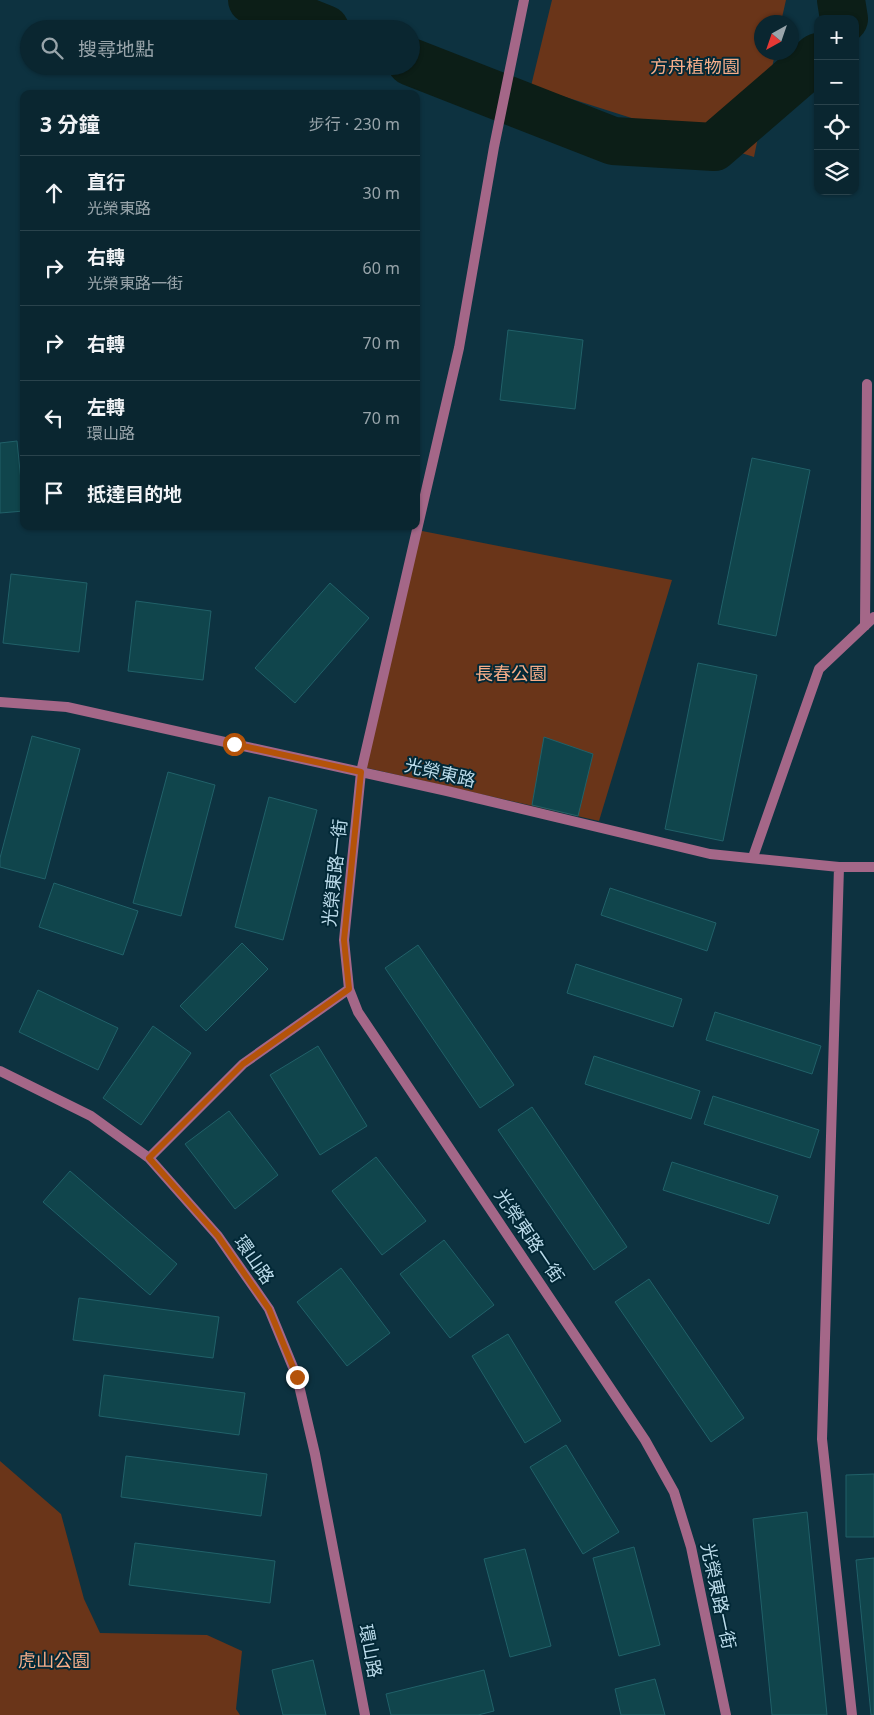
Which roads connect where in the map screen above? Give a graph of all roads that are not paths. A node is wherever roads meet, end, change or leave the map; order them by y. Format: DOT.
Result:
graph roads {
  1 [pos="524,0"];
  2 [pos="867,384"];
  3 [pos="420,517"];
  4 [pos="417,530"];
  5 [pos="874,617"];
  6 [pos="865,626"];
  7 [pos="0,702"];
  8 [pos="361,772"];
  9 [pos="753,857"];
  10 [pos="839,867"];
  11 [pos="874,867"];
  12 [pos="349,989"];
  13 [pos="0,1071"];
  14 [pos="149,1158"];
  15 [pos="365,1715"];
  16 [pos="726,1715"];
  17 [pos="852,1715"];
  1 -- 3 [label="street, 光榮東路一街"];
  2 -- 6 [label="street"];
  4 -- 8 [label="street, 光榮東路一街"];
  5 -- 6 [label="street"];
  6 -- 9 [label="street"];
  7 -- 8 [label="street, 光榮東路"];
  8 -- 9 [label="street, 光榮東路"];
  8 -- 12 [label="street, 光榮東路一街"];
  9 -- 10 [label="street, 光榮東路"];
  10 -- 11 [label="street, 光榮東路"];
  10 -- 17 [label="street"];
  12 -- 14 [label="street"];
  12 -- 16 [label="street, 光榮東路一街"];
  13 -- 14 [label="street, 環山路"];
  14 -- 15 [label="street, 環山路"];
}
